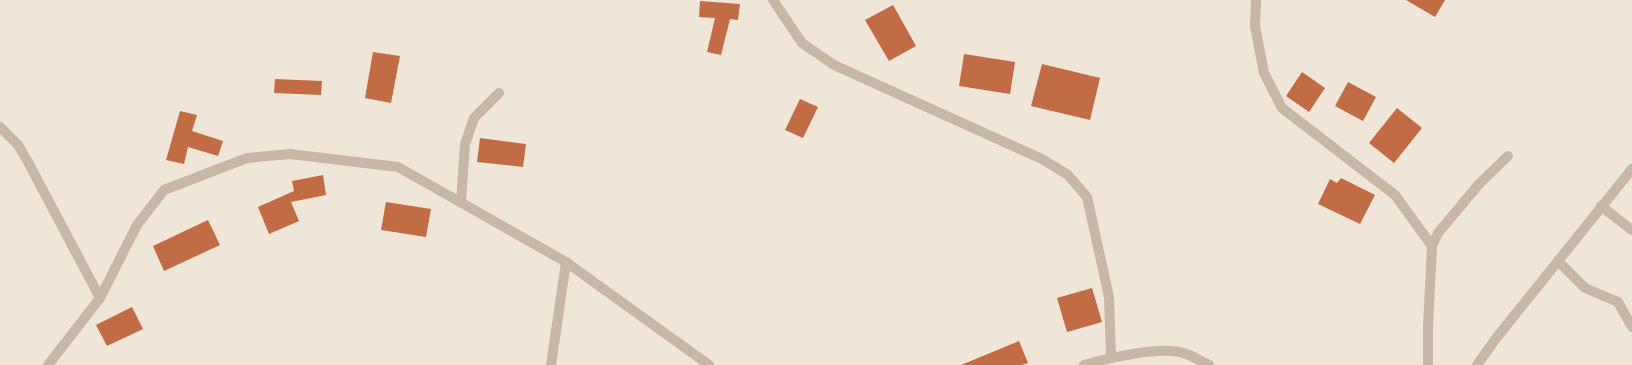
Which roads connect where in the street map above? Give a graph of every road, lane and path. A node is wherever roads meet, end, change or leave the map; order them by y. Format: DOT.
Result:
graph roads {
  1 [pos="773,0"];
  2 [pos="1256,0"];
  3 [pos="499,93"];
  4 [pos="0,127"];
  5 [pos="1508,156"];
  6 [pos="1632,169"];
  7 [pos="461,202"];
  8 [pos="1601,206"];
  9 [pos="1632,230"];
  10 [pos="1432,246"];
  11 [pos="1558,261"];
  12 [pos="566,262"];
  13 [pos="100,298"];
  14 [pos="1632,327"];
  15 [pos="1111,358"];
  16 [pos="48,365"];
  17 [pos="550,365"];
  18 [pos="709,365"];
  19 [pos="1084,365"];
  20 [pos="1209,365"];
  21 [pos="1428,365"];
  22 [pos="1477,365"];
  1 -- 15 [label="street"];
  2 -- 10 [label="street"];
  3 -- 7 [label="street"];
  4 -- 13 [label="street"];
  5 -- 10 [label="street"];
  6 -- 8 [label="street"];
  7 -- 12 [label="street"];
  7 -- 13 [label="street"];
  8 -- 9 [label="street"];
  8 -- 11 [label="street"];
  10 -- 21 [label="street"];
  11 -- 14 [label="street"];
  11 -- 22 [label="street"];
  12 -- 17 [label="street"];
  12 -- 18 [label="street"];
  13 -- 16 [label="street"];
  15 -- 19 [label="street"];
  15 -- 20 [label="street"];
}
